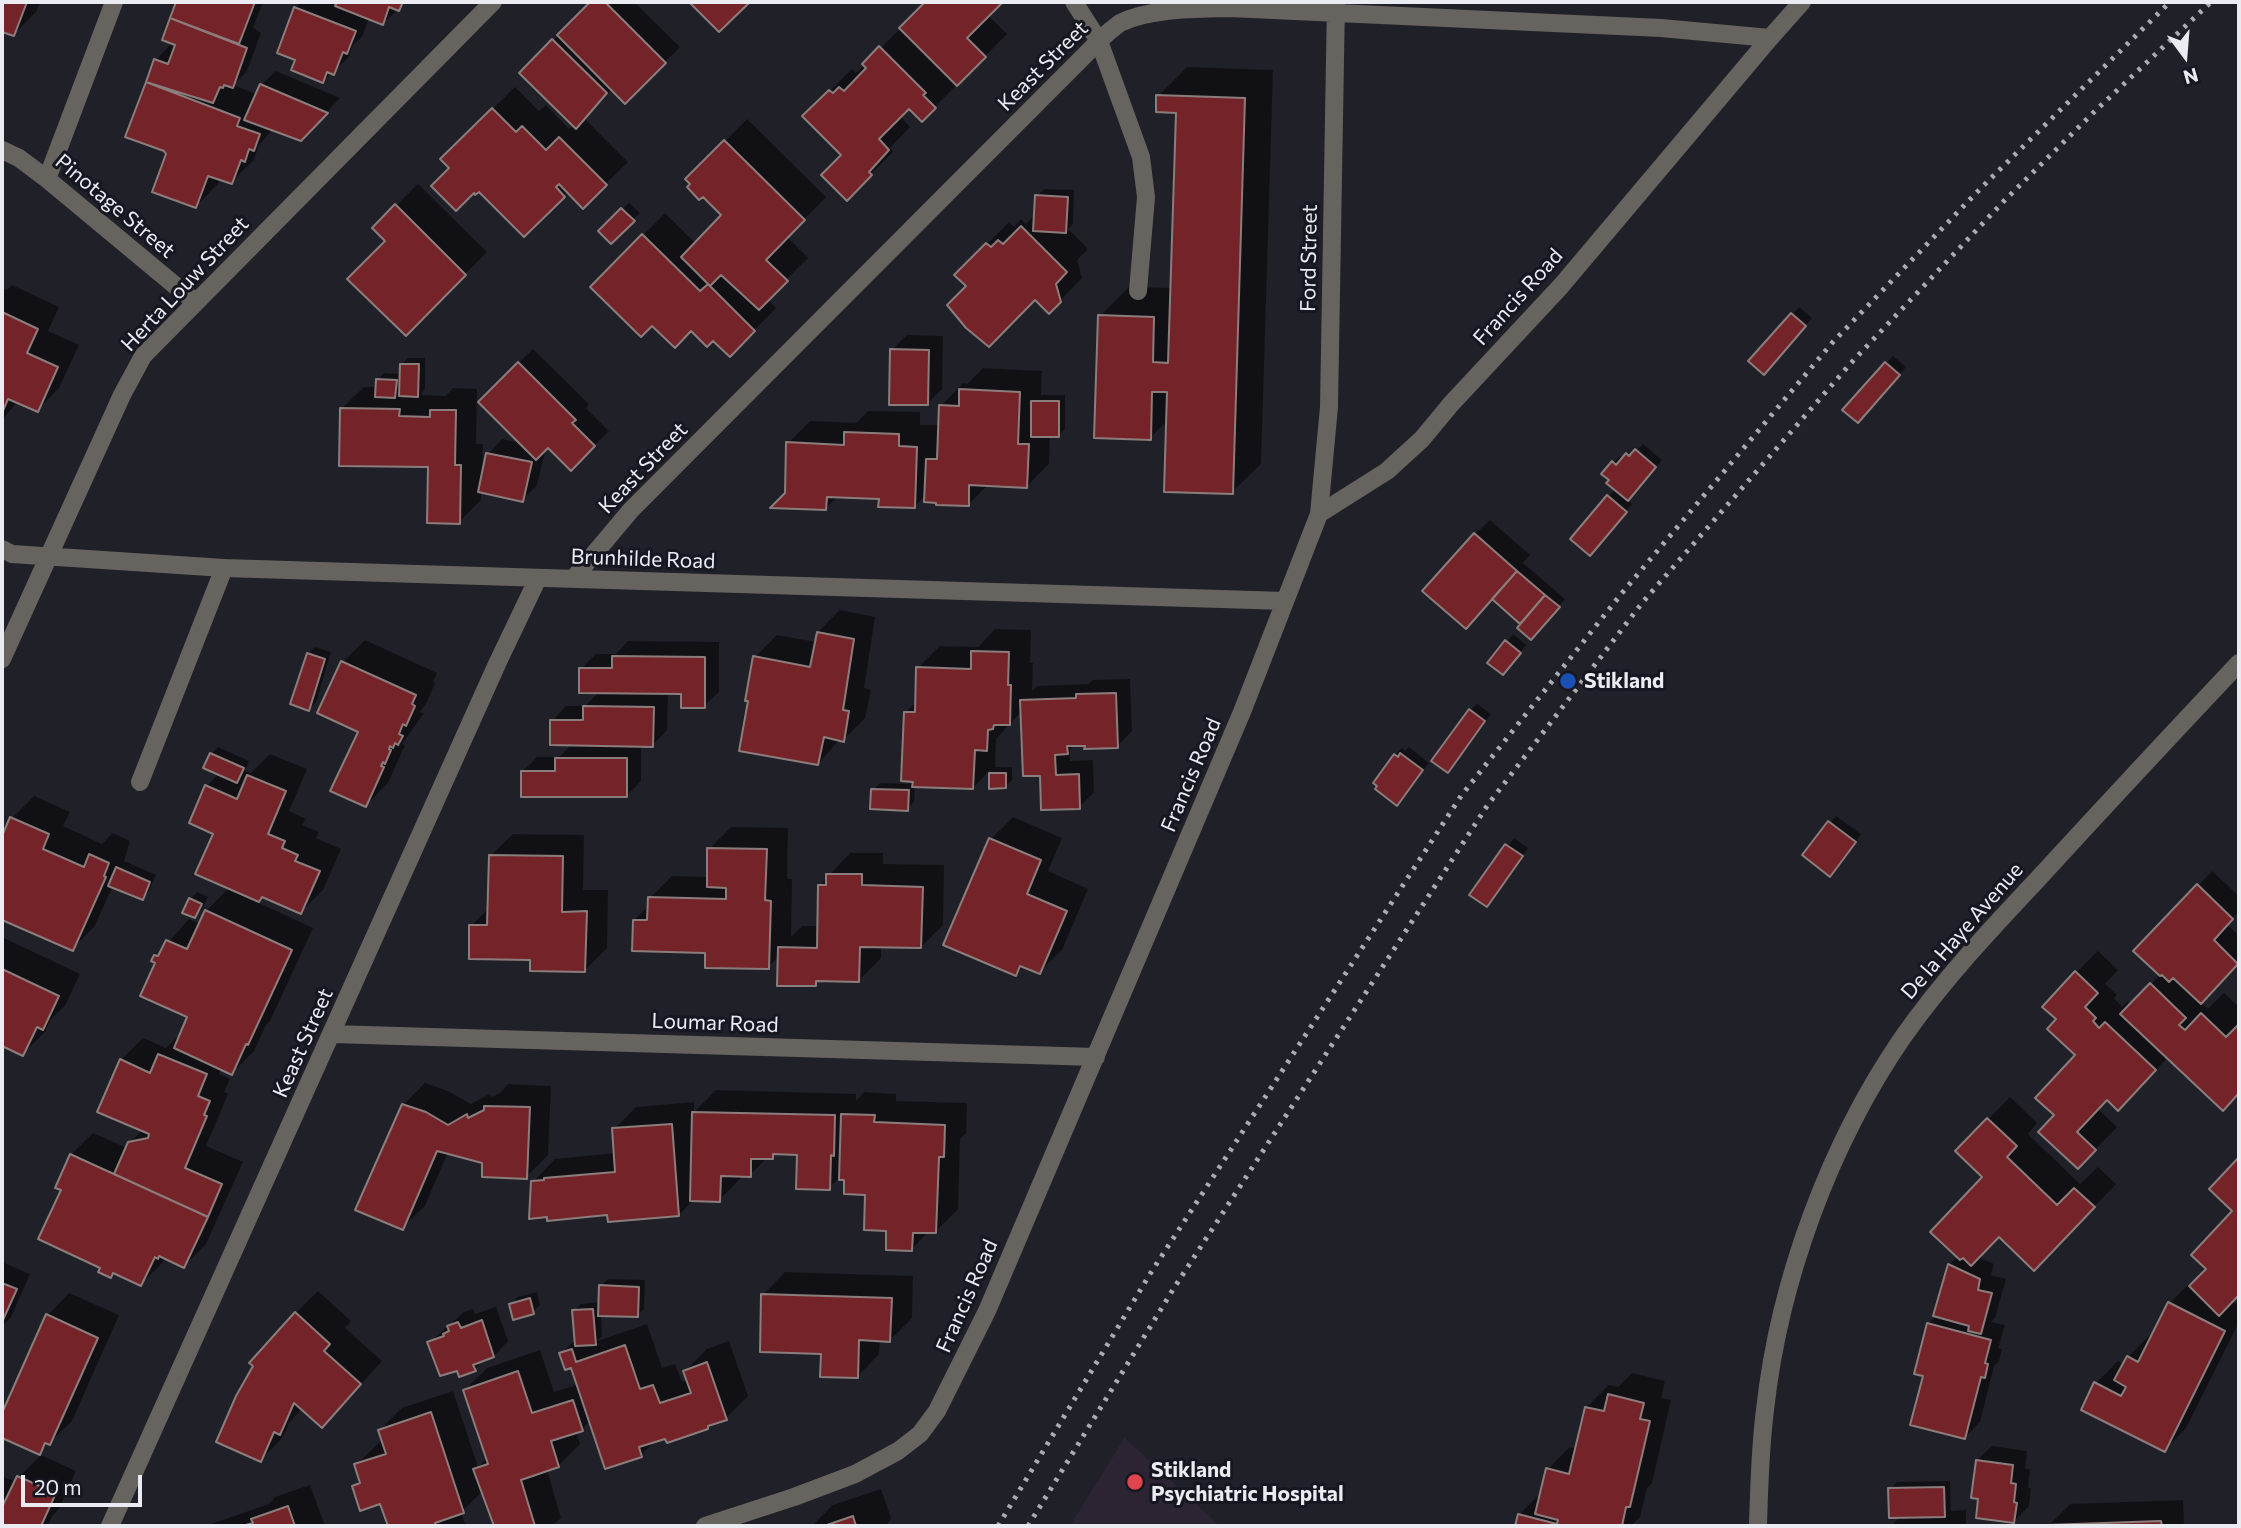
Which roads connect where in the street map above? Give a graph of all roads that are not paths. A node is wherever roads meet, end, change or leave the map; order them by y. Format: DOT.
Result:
graph roads {
  1 [pos="114,2"];
  2 [pos="493,2"];
  3 [pos="1074,2"];
  4 [pos="1802,2"];
  5 [pos="1336,7"];
  6 [pos="1770,38"];
  7 [pos="1099,41"];
  8 [pos="2,150"];
  9 [pos="47,179"];
  10 [pos="1138,291"];
  11 [pos="195,302"];
  12 [pos="1319,514"];
  13 [pos="2,549"];
  14 [pos="49,556"];
  15 [pos="224,568"];
  16 [pos="538,578"];
  17 [pos="573,579"];
  18 [pos="1285,601"];
  19 [pos="2,659"];
  20 [pos="2239,663"];
  21 [pos="140,782"];
  22 [pos="332,1034"];
  23 [pos="1096,1057"];
  24 [pos="110,1526"];
  25 [pos="705,1526"];
  26 [pos="1758,1526"];
  1 -- 9 [label="street"];
  2 -- 11 [label="street, Herta Louw Street"];
  3 -- 7 [label="street"];
  4 -- 6 [label="street, Francis Road"];
  5 -- 6 [label="street, Keast Street"];
  5 -- 7 [label="street, Keast Street"];
  5 -- 12 [label="street, Ford Street"];
  6 -- 12 [label="street, Francis Road"];
  7 -- 10 [label="street"];
  7 -- 17 [label="street, Keast Street"];
  8 -- 9 [label="street, Pinotage Street"];
  9 -- 11 [label="street, Pinotage Street"];
  11 -- 14 [label="street, Herta Louw Street"];
  12 -- 18 [label="street, Francis Road"];
  13 -- 14 [label="street, Brunhilde Road"];
  14 -- 15 [label="street, Brunhilde Road"];
  14 -- 19 [label="street, Herta Louw Street"];
  15 -- 16 [label="street, Brunhilde Road"];
  15 -- 21 [label="street"];
  16 -- 17 [label="street, Brunhilde Road"];
  16 -- 22 [label="street, Keast Street"];
  17 -- 18 [label="street, Brunhilde Road"];
  18 -- 23 [label="street, Francis Road"];
  20 -- 26 [label="street, De la Haye Avenue"];
  22 -- 23 [label="street, Loumar Road"];
  22 -- 24 [label="street, Keast Street"];
  23 -- 25 [label="street, Francis Road"];
}
